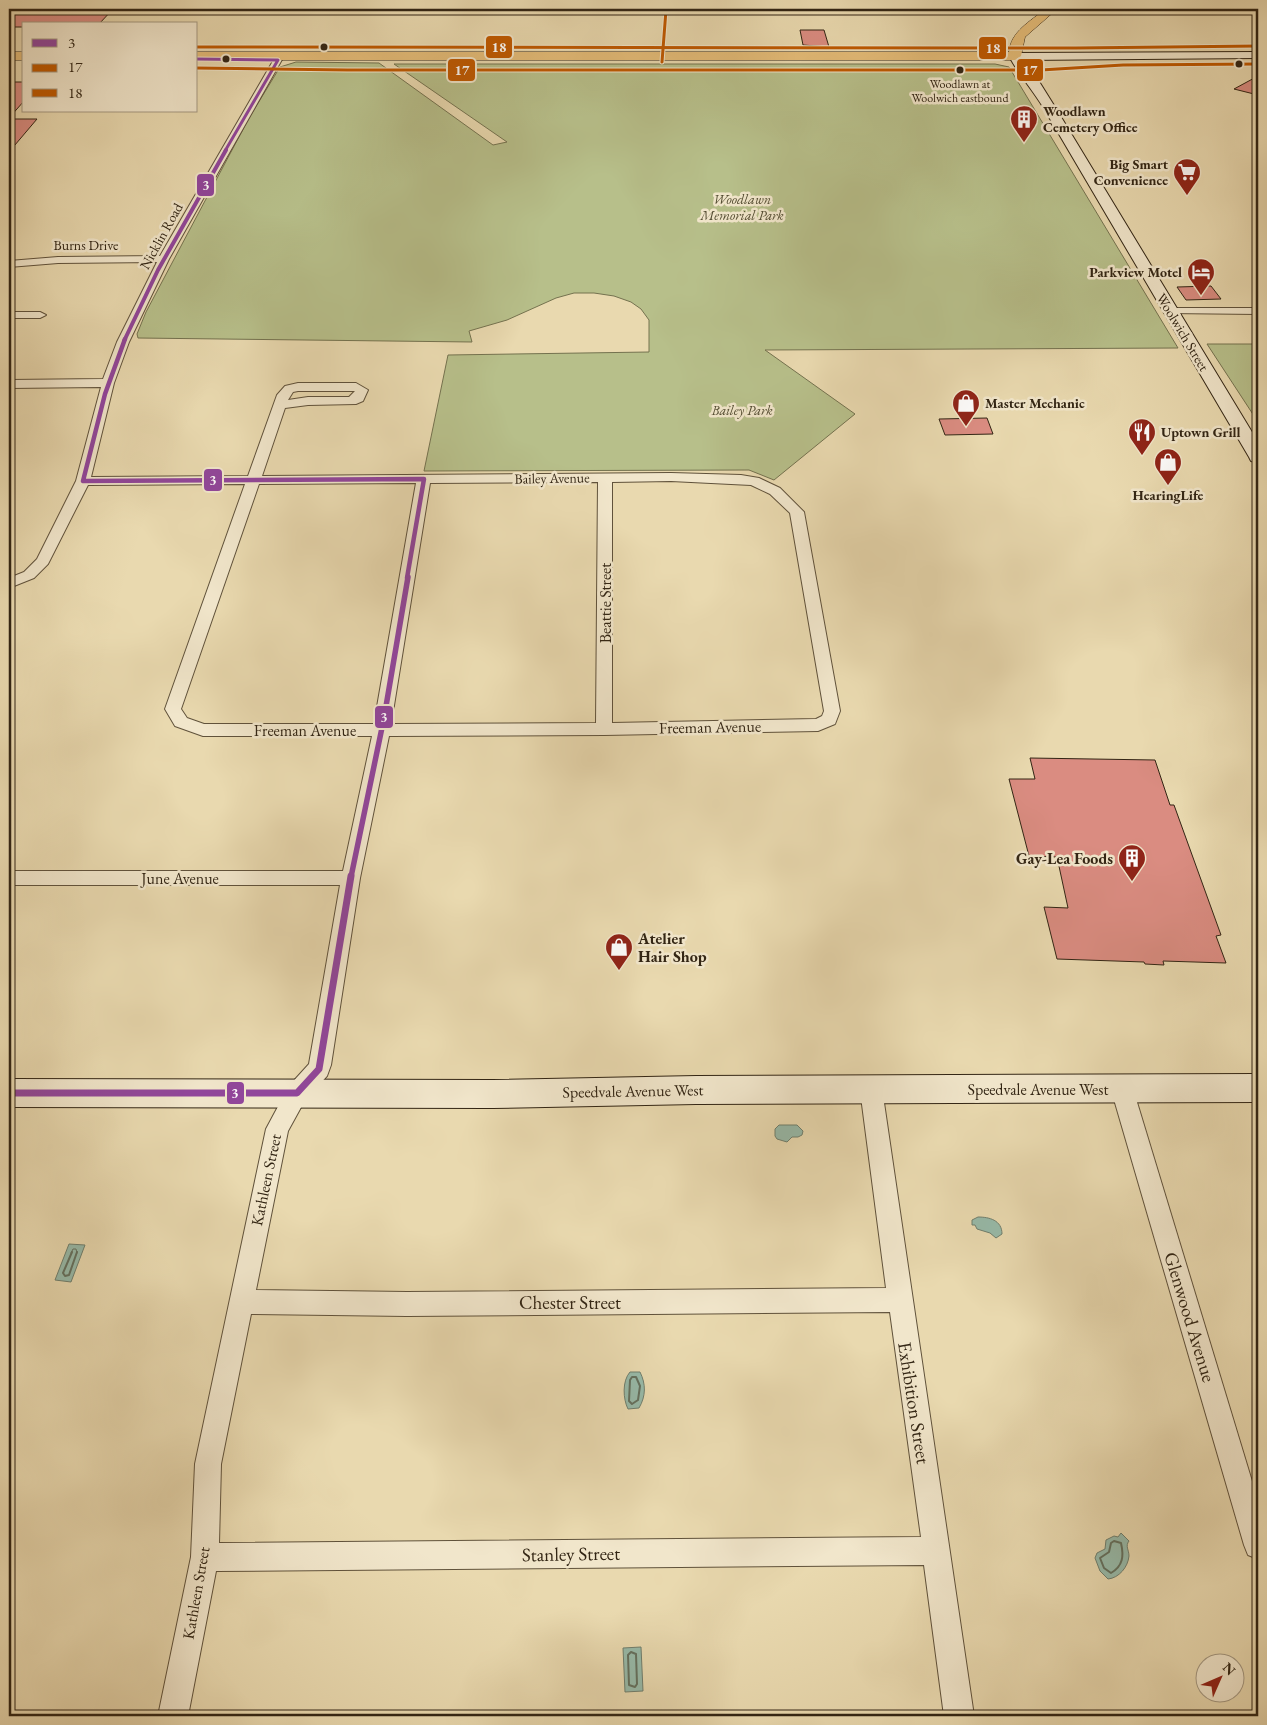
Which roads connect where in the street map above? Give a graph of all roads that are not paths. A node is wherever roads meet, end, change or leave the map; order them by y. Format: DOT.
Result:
graph roads {
  1 [pos="1051,9"];
  2 [pos="1258,55"];
  3 [pos="9,56"];
  4 [pos="22,56"];
  5 [pos="198,57"];
  6 [pos="279,58"];
  7 [pos="1022,58"];
  8 [pos="164,259"];
  9 [pos="9,264"];
  10 [pos="1171,311"];
  11 [pos="1258,312"];
  12 [pos="9,315"];
  13 [pos="40,315"];
  14 [pos="108,383"];
  15 [pos="9,384"];
  16 [pos="281,405"];
  17 [pos="1258,457"];
  18 [pos="605,478"];
  19 [pos="252,479"];
  20 [pos="424,480"];
  21 [pos="83,481"];
  22 [pos="9,583"];
  23 [pos="829,720"];
  24 [pos="604,729"];
  25 [pos="382,730"];
  26 [pos="9,878"];
  27 [pos="351,878"];
  28 [pos="1258,1088"];
  29 [pos="871,1089"];
  30 [pos="1122,1089"];
  31 [pos="9,1093"];
  32 [pos="297,1093"];
  33 [pos="899,1300"];
  34 [pos="241,1302"];
  35 [pos="1257,1534"];
  36 [pos="937,1550"];
  37 [pos="205,1557"];
  38 [pos="173,1716"];
  39 [pos="959,1716"];
  1 -- 7 [label="main road"];
  2 -- 7 [label="main road"];
  3 -- 4 [label="main road"];
  5 -- 6 [label="main road"];
  6 -- 7 [label="main road"];
  6 -- 8 [label="street, Nicklin Road"];
  7 -- 10 [label="main road, Woolwich Street"];
  8 -- 9 [label="street, Burns Drive"];
  8 -- 14 [label="street, Nicklin Road"];
  10 -- 11 [label="street"];
  10 -- 17 [label="main road, Woolwich Street"];
  12 -- 13 [label="street"];
  14 -- 15 [label="street"];
  14 -- 21 [label="street, Nicklin Road"];
  16 -- 16 [label="street, Freeman Avenue"];
  16 -- 19 [label="street, Freeman Avenue"];
  18 -- 20 [label="street, Bailey Avenue"];
  18 -- 23 [label="street, Bailey Avenue"];
  18 -- 24 [label="street, Beattie Street"];
  19 -- 20 [label="street, Bailey Avenue"];
  19 -- 21 [label="street, Bailey Avenue"];
  19 -- 25 [label="street, Freeman Avenue"];
  20 -- 25 [label="street, Kathleen Street"];
  21 -- 22 [label="street, Nicklin Road"];
  23 -- 24 [label="street, Freeman Avenue"];
  24 -- 25 [label="street, Freeman Avenue"];
  25 -- 27 [label="street, Kathleen Street"];
  26 -- 27 [label="street, June Avenue"];
  27 -- 32 [label="street, Kathleen Street"];
  28 -- 30 [label="main road, Speedvale Avenue West"];
  29 -- 30 [label="main road, Speedvale Avenue West"];
  29 -- 32 [label="main road, Speedvale Avenue West"];
  29 -- 33 [label="street, Exhibition Street"];
  30 -- 35 [label="street, Glenwood Avenue"];
  31 -- 32 [label="main road, Speedvale Avenue West"];
  32 -- 34 [label="street, Kathleen Street"];
  33 -- 34 [label="street, Chester Street"];
  33 -- 36 [label="street, Exhibition Street"];
  34 -- 37 [label="street, Kathleen Street"];
  36 -- 37 [label="street, Stanley Street"];
  36 -- 39 [label="street, Exhibition Street"];
  37 -- 38 [label="street, Kathleen Street"];
}
